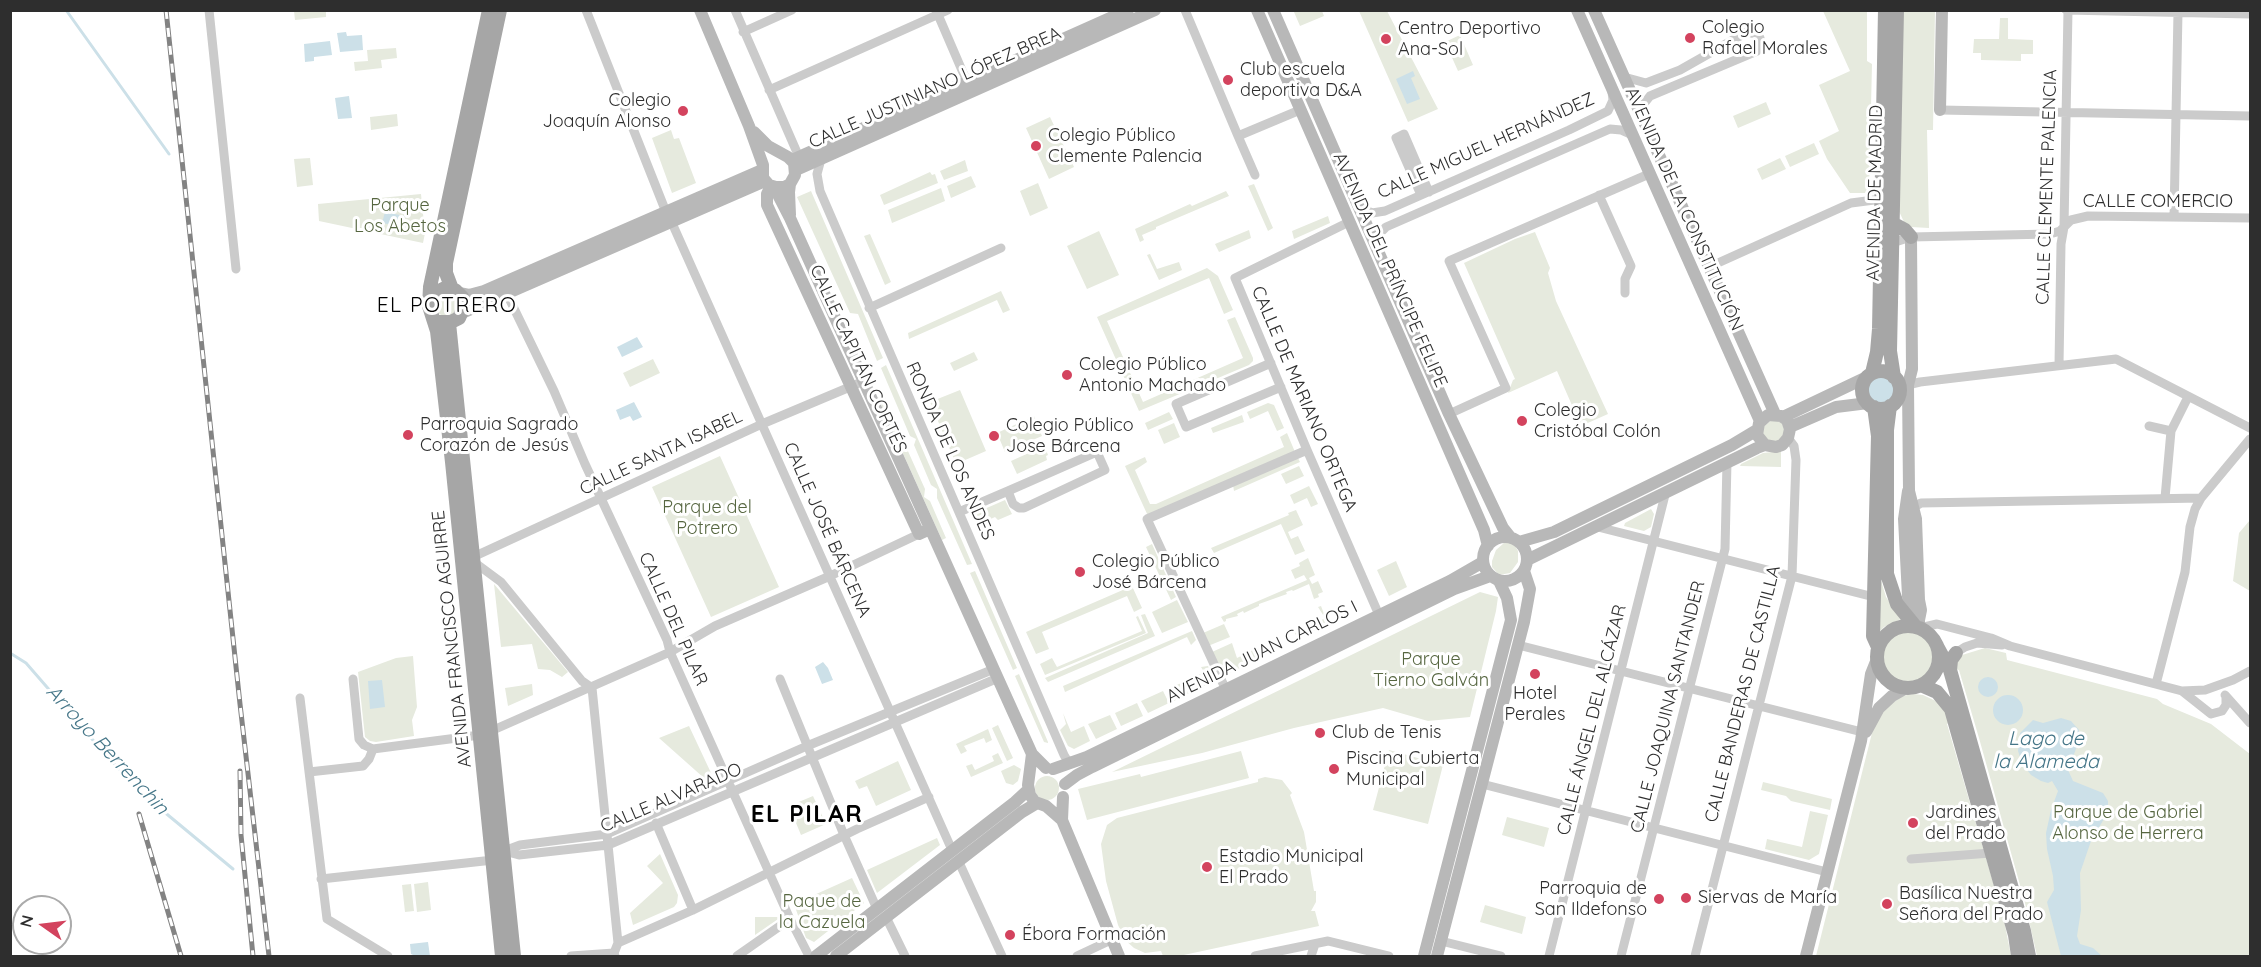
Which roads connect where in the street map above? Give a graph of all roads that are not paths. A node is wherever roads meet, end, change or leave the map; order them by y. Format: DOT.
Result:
graph roads {
  1 [pos="209,10"];
  2 [pos="489,10"];
  3 [pos="500,10"];
  4 [pos="586,10"];
  5 [pos="700,10"];
  6 [pos="735,10"];
  7 [pos="792,10"];
  8 [pos="948,10"];
  9 [pos="1128,10"];
  10 [pos="1155,10"];
  11 [pos="1185,10"];
  12 [pos="1257,10"];
  13 [pos="1273,10"];
  14 [pos="1577,10"];
  15 [pos="1594,10"];
  16 [pos="1885,10"];
  17 [pos="1896,10"];
  18 [pos="1942,10"];
  19 [pos="2067,10"];
  20 [pos="2178,12"];
  21 [pos="937,13"];
  22 [pos="2250,14"];
  23 [pos="743,32"];
  24 [pos="1624,77"];
  25 [pos="967,82"];
  26 [pos="769,90"];
  27 [pos="1612,90"];
  28 [pos="1300,110"];
  29 [pos="1639,110"];
  30 [pos="1940,110"];
  31 [pos="2066,112"];
  32 [pos="2176,114"];
  33 [pos="2250,116"];
  34 [pos="749,126"];
  35 [pos="1632,135"];
  36 [pos="1238,136"];
  37 [pos="780,154"];
  38 [pos="821,159"];
  39 [pos="795,162"];
  40 [pos="1649,174"];
  41 [pos="1255,175"];
  42 [pos="767,178"];
  43 [pos="790,183"];
  44 [pos="1425,193"];
  45 [pos="1599,195"];
  46 [pos="1882,199"];
  47 [pos="1358,206"];
  48 [pos="2174,217"];
  49 [pos="669,218"];
  50 [pos="2250,218"];
  51 [pos="790,219"];
  52 [pos="1349,222"];
  53 [pos="1892,223"];
  54 [pos="2064,227"];
  55 [pos="1911,237"];
  56 [pos="1892,243"];
  57 [pos="1375,245"];
  58 [pos="1001,248"];
  59 [pos="1709,267"];
  60 [pos="236,269"];
  61 [pos="456,291"];
  62 [pos="1625,293"];
  63 [pos="507,294"];
  64 [pos="430,303"];
  65 [pos="869,308"];
  66 [pos="462,313"];
  67 [pos="434,317"];
  68 [pos="449,323"];
  69 [pos="1271,363"];
  70 [pos="2059,365"];
  71 [pos="1870,375"];
  72 [pos="863,381"];
  73 [pos="1901,383"];
  74 [pos="851,386"];
  75 [pos="1281,387"];
  76 [pos="2188,397"];
  77 [pos="1871,405"];
  78 [pos="1890,406"];
  79 [pos="1449,414"];
  80 [pos="762,424"];
  81 [pos="1784,424"];
  82 [pos="1758,426"];
  83 [pos="2149,426"];
  84 [pos="2250,428"];
  85 [pos="2171,430"];
  86 [pos="2250,439"];
  87 [pos="1765,445"];
  88 [pos="1307,450"];
  89 [pos="1727,462"];
  90 [pos="1006,491"];
  91 [pos="1666,491"];
  92 [pos="1909,491"];
  93 [pos="2165,498"];
  94 [pos="2201,498"];
  95 [pos="602,499"];
  96 [pos="1914,507"];
  97 [pos="959,512"];
  98 [pos="1594,525"];
  99 [pos="925,532"];
  100 [pos="1515,540"];
  101 [pos="1655,541"];
  102 [pos="1488,546"];
  103 [pos="1723,558"];
  104 [pos="473,559"];
  105 [pos="1483,562"];
  106 [pos="1526,565"];
  107 [pos="830,576"];
  108 [pos="1792,576"];
  109 [pos="1495,578"];
  110 [pos="1874,597"];
  111 [pos="1379,615"];
  112 [pos="1918,625"];
  113 [pos="1518,645"];
  114 [pos="2010,646"];
  115 [pos="670,652"];
  116 [pos="1878,653"];
  117 [pos="1947,662"];
  118 [pos="1621,671"];
  119 [pos="2250,671"];
  120 [pos="996,674"];
  121 [pos="353,679"];
  122 [pos="780,680"];
  123 [pos="2233,680"];
  124 [pos="2156,684"];
  125 [pos="1921,685"];
  126 [pos="592,688"];
  127 [pos="1906,688"];
  128 [pos="1691,689"];
  129 [pos="2208,689"];
  130 [pos="1226,690"];
  131 [pos="2182,691"];
  132 [pos="2225,696"];
  133 [pos="300,698"];
  134 [pos="1759,706"];
  135 [pos="2201,706"];
  136 [pos="890,711"];
  137 [pos="2220,712"];
  138 [pos="895,721"];
  139 [pos="2247,721"];
  140 [pos="485,733"];
  141 [pos="1861,737"];
  142 [pos="807,746"];
  143 [pos="373,749"];
  144 [pos="1032,754"];
  145 [pos="811,757"];
  146 [pos="1060,764"];
  147 [pos="309,772"];
  148 [pos="727,780"];
  149 [pos="1029,784"];
  150 [pos="1482,784"];
  151 [pos="732,790"];
  152 [pos="1064,791"];
  153 [pos="928,797"];
  154 [pos="1042,805"];
  155 [pos="1586,811"];
  156 [pos="1062,819"];
  157 [pos="656,823"];
  158 [pos="1654,828"];
  159 [pos="607,834"];
  160 [pos="844,835"];
  161 [pos="608,845"];
  162 [pos="1723,846"];
  163 [pos="504,851"];
  164 [pos="1991,853"];
  165 [pos="955,855"];
  166 [pos="1911,859"];
  167 [pos="493,860"];
  168 [pos="770,872"];
  169 [pos="1827,872"];
  170 [pos="321,879"];
  171 [pos="693,910"];
  172 [pos="882,913"];
  173 [pos="790,919"];
  174 [pos="1112,940"];
  175 [pos="1441,941"];
  176 [pos="1315,944"];
  177 [pos="616,951"];
  178 [pos="388,957"];
  179 [pos="502,957"];
  180 [pos="514,957"];
  181 [pos="571,957"];
  182 [pos="737,957"];
  183 [pos="809,957"];
  184 [pos="816,957"];
  185 [pos="836,957"];
  186 [pos="905,957"];
  187 [pos="1002,957"];
  188 [pos="1077,957"];
  189 [pos="1119,957"];
  190 [pos="1255,957"];
  191 [pos="1311,957"];
  192 [pos="1389,957"];
  193 [pos="1424,957"];
  194 [pos="1437,957"];
  195 [pos="1501,957"];
  196 [pos="1549,957"];
  197 [pos="1621,957"];
  198 [pos="1695,957"];
  199 [pos="1806,957"];
  200 [pos="2018,957"];
  201 [pos="2029,957"];
  1 -- 60 [label="street"];
  2 -- 64 [label="main road, AVENIDA FRANCISCO AGUIRRE"];
  3 -- 61 [label="main road"];
  4 -- 49 [label="street, CALLE JOSÉ BÁRCENA"];
  5 -- 34 [label="street, CALLE CAPITÁN CORTÉS"];
  6 -- 23 [label="street"];
  7 -- 23 [label="street"];
  8 -- 21 [label="street"];
  9 -- 25 [label="street, CALLE JUSTINIANO LÓPEZ BREA"];
  10 -- 38 [label="street, CALLE JUSTINIANO LÓPEZ BREA"];
  11 -- 36 [label="street"];
  12 -- 28 [label="street, AVENIDA DEL PRÍNCIPE FELIPE"];
  13 -- 47 [label="street, AVENIDA DEL PRÍNCIPE FELIPE"];
  14 -- 27 [label="street, AVENIDA DE LA CONSTITUCIÓN"];
  15 -- 24 [label="street, AVENIDA DE LA CONSTITUCIÓN"];
  16 -- 46 [label="main road, AVENIDA DE MADRID"];
  17 -- 53 [label="main road, AVENIDA DE MADRID"];
  18 -- 30 [label="street"];
  19 -- 20 [label="street"];
  19 -- 31 [label="street, CALLE CLEMENTE PALENCIA"];
  20 -- 22 [label="street"];
  20 -- 32 [label="street"];
  21 -- 25 [label="street"];
  21 -- 26 [label="street"];
  23 -- 26 [label="street"];
  24 -- 29 [label="street, AVENIDA DE LA CONSTITUCIÓN"];
  24 -- 29 [label="street"];
  25 -- 39 [label="street, CALLE JUSTINIANO LÓPEZ BREA"];
  26 -- 39 [label="street"];
  27 -- 35 [label="street, AVENIDA DE LA CONSTITUCIÓN"];
  27 -- 44 [label="street, CALLE MIGUEL HERNÁNDEZ"];
  28 -- 36 [label="street"];
  28 -- 52 [label="street, AVENIDA DEL PRÍNCIPE FELIPE"];
  29 -- 59 [label="street, AVENIDA DE LA CONSTITUCIÓN"];
  30 -- 31 [label="street"];
  31 -- 32 [label="street"];
  31 -- 54 [label="street, CALLE CLEMENTE PALENCIA"];
  32 -- 33 [label="street"];
  32 -- 48 [label="street"];
  34 -- 37 [label="street, CALLE CAPITÁN CORTÉS"];
  34 -- 42 [label="street, CALLE CAPITÁN CORTÉS"];
  35 -- 40 [label="street, AVENIDA DE LA CONSTITUCIÓN"];
  35 -- 57 [label="street, CALLE MIGUEL HERNÁNDEZ"];
  36 -- 41 [label="street"];
  37 -- 39 [label="street, CALLE CAPITÁN CORTÉS"];
  37 -- 42 [label="street"];
  38 -- 39 [label="street, CALLE JUSTINIANO LÓPEZ BREA"];
  38 -- 65 [label="street, RONDA DE LOS ANDES"];
  39 -- 43 [label="street, CALLE CAPITÁN CORTÉS"];
  40 -- 45 [label="street"];
  40 -- 82 [label="street, AVENIDA DE LA CONSTITUCIÓN"];
  42 -- 43 [label="street"];
  42 -- 49 [label="street"];
  42 -- 51 [label="street, CALLE CAPITÁN CORTÉS"];
  42 -- 74 [label="street, CALLE CAPITÁN CORTÉS"];
  43 -- 51 [label="street, CALLE CAPITÁN CORTÉS"];
  44 -- 44 [label="street"];
  44 -- 47 [label="street, CALLE MIGUEL HERNÁNDEZ"];
  45 -- 62 [label="street"];
  45 -- 79 [label="street"];
  46 -- 59 [label="street"];
  46 -- 71 [label="main road, AVENIDA DE MADRID"];
  47 -- 57 [label="street, AVENIDA DEL PRÍNCIPE FELIPE"];
  48 -- 50 [label="street, CALLE COMERCIO"];
  48 -- 54 [label="street, CALLE COMERCIO"];
  49 -- 61 [label="street"];
  49 -- 63 [label="street"];
  49 -- 80 [label="street, CALLE JOSÉ BÁRCENA"];
  51 -- 72 [label="street, CALLE CAPITÁN CORTÉS"];
  52 -- 69 [label="street, CALLE DE MARIANO ORTEGA"];
  52 -- 102 [label="street, AVENIDA DEL PRÍNCIPE FELIPE"];
  53 -- 55 [label="main road"];
  53 -- 56 [label="main road, AVENIDA DE MADRID"];
  54 -- 55 [label="street, CALLE COMERCIO"];
  54 -- 70 [label="street, CALLE CLEMENTE PALENCIA"];
  55 -- 56 [label="street, CALLE COMERCIO"];
  55 -- 73 [label="street, AVENIDA DE MADRID"];
  56 -- 73 [label="main road, AVENIDA DE MADRID"];
  57 -- 79 [label="street, AVENIDA DEL PRÍNCIPE FELIPE"];
  58 -- 65 [label="street"];
  59 -- 81 [label="street, AVENIDA DE LA CONSTITUCIÓN"];
  61 -- 64 [label="main road"];
  61 -- 66 [label="main road"];
  63 -- 66 [label="street"];
  63 -- 95 [label="street, CALLE DEL PILAR"];
  64 -- 67 [label="main road, AVENIDA FRANCISCO AGUIRRE"];
  65 -- 97 [label="street, RONDA DE LOS ANDES"];
  66 -- 68 [label="main road"];
  67 -- 68 [label="main road"];
  67 -- 140 [label="main road, AVENIDA FRANCISCO AGUIRRE"];
  68 -- 104 [label="main road, AVENIDA FRANCISCO AGUIRRE"];
  69 -- 75 [label="street, CALLE DE MARIANO ORTEGA"];
  69 -- 75 [label="street"];
  70 -- 73 [label="street"];
  70 -- 76 [label="street"];
  71 -- 73 [label="main road"];
  71 -- 77 [label="main road"];
  71 -- 81 [label="street"];
  72 -- 74 [label="street, CALLE SANTA ISABEL"];
  72 -- 99 [label="street, CALLE CAPITÁN CORTÉS"];
  73 -- 78 [label="main road"];
  73 -- 92 [label="street, AVENIDA DE MADRID"];
  74 -- 80 [label="street, CALLE SANTA ISABEL"];
  74 -- 99 [label="street, CALLE CAPITÁN CORTÉS"];
  75 -- 88 [label="street, CALLE DE MARIANO ORTEGA"];
  76 -- 84 [label="street"];
  76 -- 85 [label="street"];
  77 -- 78 [label="main road"];
  77 -- 81 [label="street"];
  77 -- 110 [label="main road"];
  78 -- 112 [label="main road"];
  79 -- 100 [label="street, AVENIDA DEL PRÍNCIPE FELIPE"];
  80 -- 95 [label="street, CALLE SANTA ISABEL"];
  80 -- 107 [label="street, CALLE JOSÉ BÁRCENA"];
  81 -- 82 [label="street"];
  81 -- 87 [label="street"];
  81 -- 108 [label="street, CALLE BANDERAS DE CASTILLA"];
  82 -- 87 [label="street"];
  82 -- 100 [label="street"];
  83 -- 85 [label="street"];
  85 -- 93 [label="street"];
  86 -- 94 [label="street"];
  87 -- 89 [label="street"];
  88 -- 111 [label="street, CALLE DE MARIANO ORTEGA"];
  88 -- 130 [label="street"];
  89 -- 91 [label="street"];
  89 -- 103 [label="street, CALLE JOAQUINA SANTANDER"];
  90 -- 90 [label="street"];
  90 -- 97 [label="street"];
  91 -- 98 [label="street"];
  91 -- 101 [label="street, CALLE ÁNGEL DEL ALCÁZAR"];
  92 -- 96 [label="street, AVENIDA DE MADRID"];
  92 -- 112 [label="street, AVENIDA DE MADRID"];
  93 -- 94 [label="street"];
  93 -- 96 [label="street"];
  94 -- 124 [label="street"];
  95 -- 104 [label="street, CALLE SANTA ISABEL"];
  95 -- 115 [label="street, CALLE DEL PILAR"];
  96 -- 112 [label="street, AVENIDA DE MADRID"];
  97 -- 146 [label="street, RONDA DE LOS ANDES"];
  98 -- 101 [label="street"];
  98 -- 106 [label="street"];
  99 -- 107 [label="street"];
  99 -- 120 [label="street, CALLE CAPITÁN CORTÉS"];
  100 -- 102 [label="street"];
  100 -- 106 [label="street"];
  101 -- 103 [label="street"];
  101 -- 118 [label="street, CALLE ÁNGEL DEL ALCÁZAR"];
  102 -- 105 [label="street"];
  103 -- 108 [label="street"];
  103 -- 128 [label="street, CALLE JOAQUINA SANTANDER"];
  104 -- 126 [label="street"];
  104 -- 140 [label="main road, AVENIDA FRANCISCO AGUIRRE"];
  105 -- 109 [label="street"];
  105 -- 111 [label="street, AVENIDA JUAN CARLOS I"];
  106 -- 109 [label="street"];
  106 -- 113 [label="street"];
  107 -- 115 [label="street"];
  107 -- 136 [label="street, CALLE JOSÉ BÁRCENA"];
  108 -- 110 [label="street"];
  108 -- 134 [label="street, CALLE BANDERAS DE CASTILLA"];
  109 -- 152 [label="street, AVENIDA JUAN CARLOS I"];
  109 -- 193 [label="street"];
  110 -- 116 [label="main road"];
  111 -- 130 [label="street, AVENIDA JUAN CARLOS I"];
  112 -- 114 [label="street"];
  112 -- 116 [label="main road"];
  112 -- 117 [label="main road"];
  113 -- 118 [label="street"];
  113 -- 150 [label="street"];
  114 -- 117 [label="street"];
  114 -- 124 [label="street"];
  115 -- 126 [label="street"];
  115 -- 148 [label="street, CALLE DEL PILAR"];
  116 -- 127 [label="main road"];
  116 -- 141 [label="street"];
  117 -- 125 [label="main road"];
  117 -- 201 [label="main road"];
  118 -- 128 [label="street"];
  118 -- 155 [label="street, CALLE ÁNGEL DEL ALCÁZAR"];
  119 -- 123 [label="street"];
  120 -- 136 [label="street, CALLE ALVARADO"];
  120 -- 138 [label="street, CALLE ALVARADO"];
  120 -- 144 [label="street, CALLE CAPITÁN CORTÉS"];
  121 -- 143 [label="street"];
  122 -- 142 [label="street"];
  123 -- 129 [label="street"];
  123 -- 132 [label="street"];
  124 -- 131 [label="street"];
  125 -- 127 [label="main road"];
  125 -- 164 [label="main road"];
  126 -- 140 [label="street"];
  126 -- 159 [label="street"];
  127 -- 141 [label="street"];
  128 -- 134 [label="street"];
  128 -- 158 [label="street, CALLE JOAQUINA SANTANDER"];
  129 -- 131 [label="street"];
  129 -- 132 [label="street"];
  129 -- 135 [label="street"];
  130 -- 146 [label="street, AVENIDA JUAN CARLOS I"];
  131 -- 135 [label="street"];
  132 -- 137 [label="street"];
  132 -- 139 [label="street"];
  133 -- 147 [label="street"];
  134 -- 141 [label="street"];
  134 -- 162 [label="street, CALLE BANDERAS DE CASTILLA"];
  135 -- 137 [label="street"];
  136 -- 138 [label="street, CALLE JOSÉ BÁRCENA"];
  136 -- 142 [label="street, CALLE ALVARADO"];
  137 -- 139 [label="street"];
  138 -- 145 [label="street, CALLE ALVARADO"];
  138 -- 153 [label="street, CALLE JOSÉ BÁRCENA"];
  140 -- 143 [label="street"];
  140 -- 163 [label="main road, AVENIDA FRANCISCO AGUIRRE"];
  140 -- 167 [label="main road, AVENIDA FRANCISCO AGUIRRE"];
  141 -- 169 [label="street"];
  142 -- 145 [label="street"];
  142 -- 148 [label="street, CALLE ALVARADO"];
  143 -- 147 [label="street"];
  144 -- 146 [label="street, CALLE CAPITÁN CORTÉS"];
  144 -- 149 [label="street, CALLE CAPITÁN CORTÉS"];
  145 -- 151 [label="street, CALLE ALVARADO"];
  145 -- 160 [label="street"];
  146 -- 149 [label="street"];
  146 -- 152 [label="street, CALLE CAPITÁN CORTÉS"];
  147 -- 170 [label="street"];
  148 -- 151 [label="street, CALLE DEL PILAR"];
  148 -- 159 [label="street, CALLE ALVARADO"];
  149 -- 154 [label="street"];
  149 -- 165 [label="street"];
  150 -- 155 [label="street"];
  150 -- 175 [label="street"];
  151 -- 157 [label="street, CALLE ALVARADO"];
  151 -- 168 [label="street, CALLE DEL PILAR"];
  152 -- 154 [label="street"];
  152 -- 156 [label="street"];
  153 -- 160 [label="street"];
  153 -- 165 [label="street, CALLE JOSÉ BÁRCENA"];
  154 -- 156 [label="street"];
  154 -- 165 [label="street"];
  155 -- 158 [label="street"];
  155 -- 196 [label="street, CALLE ÁNGEL DEL ALCÁZAR"];
  156 -- 174 [label="street"];
  157 -- 161 [label="street, CALLE ALVARADO"];
  157 -- 171 [label="street"];
  158 -- 162 [label="street"];
  158 -- 197 [label="street, CALLE JOAQUINA SANTANDER"];
  159 -- 161 [label="street"];
  159 -- 163 [label="street, CALLE ALVARADO"];
  160 -- 168 [label="street"];
  160 -- 172 [label="street"];
  161 -- 163 [label="street, CALLE ALVARADO"];
  161 -- 177 [label="street"];
  162 -- 169 [label="street"];
  162 -- 198 [label="street, CALLE BANDERAS DE CASTILLA"];
  163 -- 180 [label="main road, AVENIDA FRANCISCO AGUIRRE"];
  164 -- 166 [label="street"];
  164 -- 200 [label="main road"];
  165 -- 172 [label="street"];
  165 -- 187 [label="street, CALLE JOSÉ BÁRCENA"];
  167 -- 170 [label="street"];
  167 -- 179 [label="main road, AVENIDA FRANCISCO AGUIRRE"];
  168 -- 171 [label="street"];
  168 -- 173 [label="street, CALLE DEL PILAR"];
  169 -- 199 [label="street"];
  170 -- 178 [label="street"];
  171 -- 177 [label="street"];
  172 -- 184 [label="street"];
  172 -- 185 [label="street"];
  172 -- 186 [label="street"];
  173 -- 182 [label="street"];
  173 -- 183 [label="street, CALLE DEL PILAR"];
  174 -- 188 [label="street"];
  174 -- 189 [label="street"];
  175 -- 194 [label="street"];
  175 -- 195 [label="street"];
  176 -- 190 [label="street"];
  176 -- 191 [label="street"];
  176 -- 192 [label="street"];
  177 -- 181 [label="street"];
}
